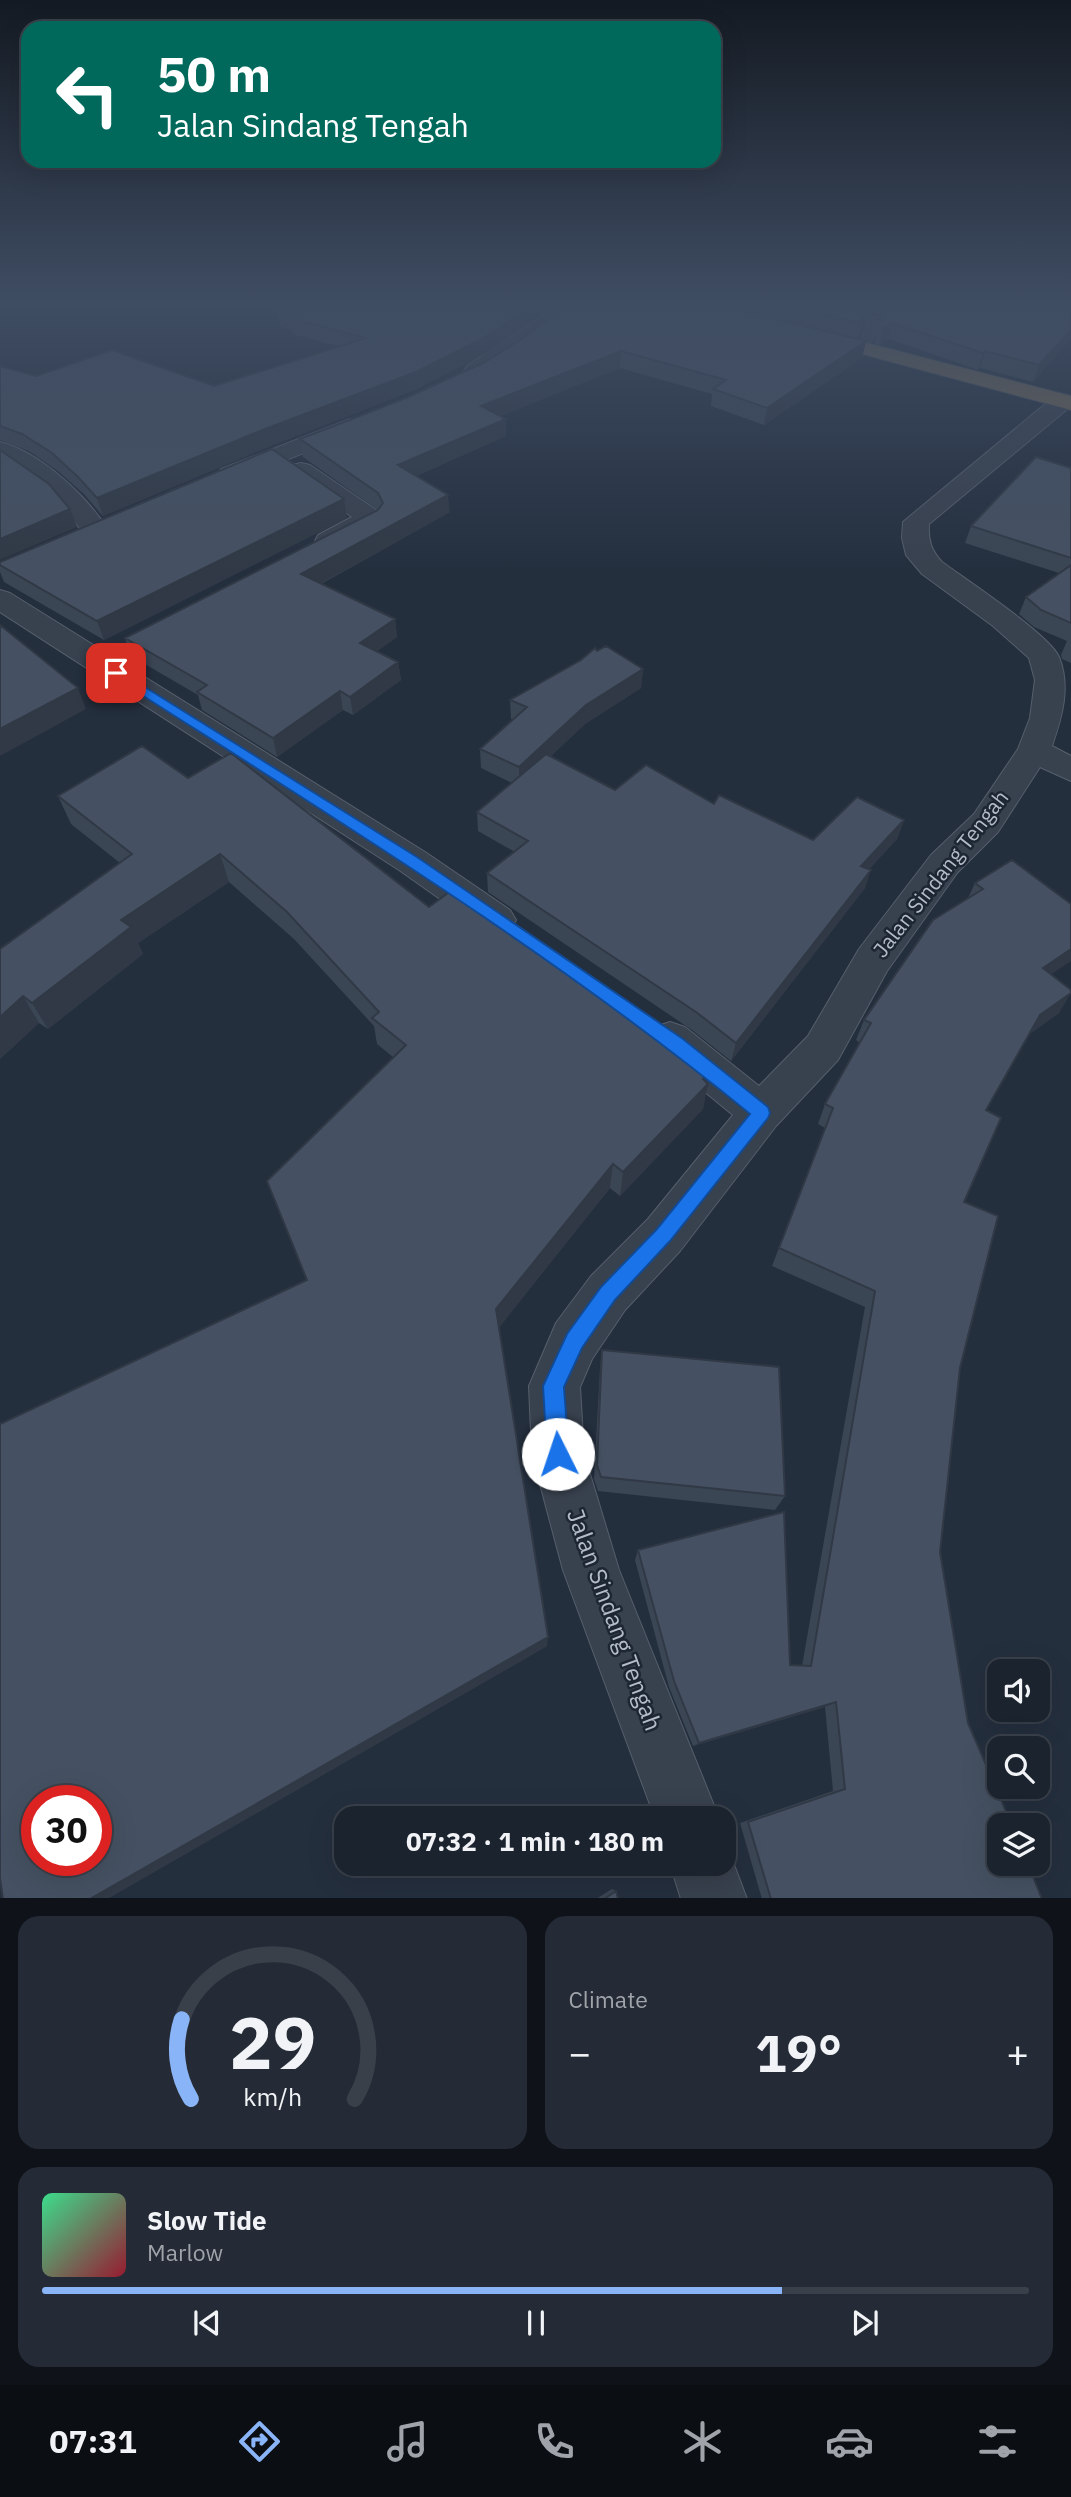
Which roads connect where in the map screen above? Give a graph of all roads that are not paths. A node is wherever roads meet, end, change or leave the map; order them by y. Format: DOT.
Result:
graph roads {
  1 [pos="1031,393"];
  2 [pos="1067,402"];
  3 [pos="366,419"];
  4 [pos="0,449"];
  5 [pos="278,454"];
  6 [pos="213,481"];
  7 [pos="118,520"];
  8 [pos="95,530"];
  9 [pos="71,541"];
  10 [pos="301,555"];
  11 [pos="0,599"];
  12 [pos="1034,750"];
  13 [pos="1071,770"];
  14 [pos="519,935"];
  15 [pos="643,1020"];
  16 [pos="761,1113"];
  17 [pos="682,1806"];
  18 [pos="706,1876"];
  19 [pos="714,1898"];
  1 -- 2 [label="highway"];
  2 -- 12 [label="street, Jalan Sindang Tengah"];
  3 -- 5 [label="street"];
  4 -- 8 [label="street"];
  5 -- 6 [label="street"];
  5 -- 10 [label="street"];
  7 -- 8 [label="street"];
  8 -- 9 [label="street"];
  11 -- 14 [label="street"];
  12 -- 13 [label="street"];
  12 -- 16 [label="street, Jalan Sindang Tengah"];
  15 -- 16 [label="street"];
  16 -- 17 [label="street, Jalan Sindang Tengah"];
  18 -- 19 [label="street"];
}
